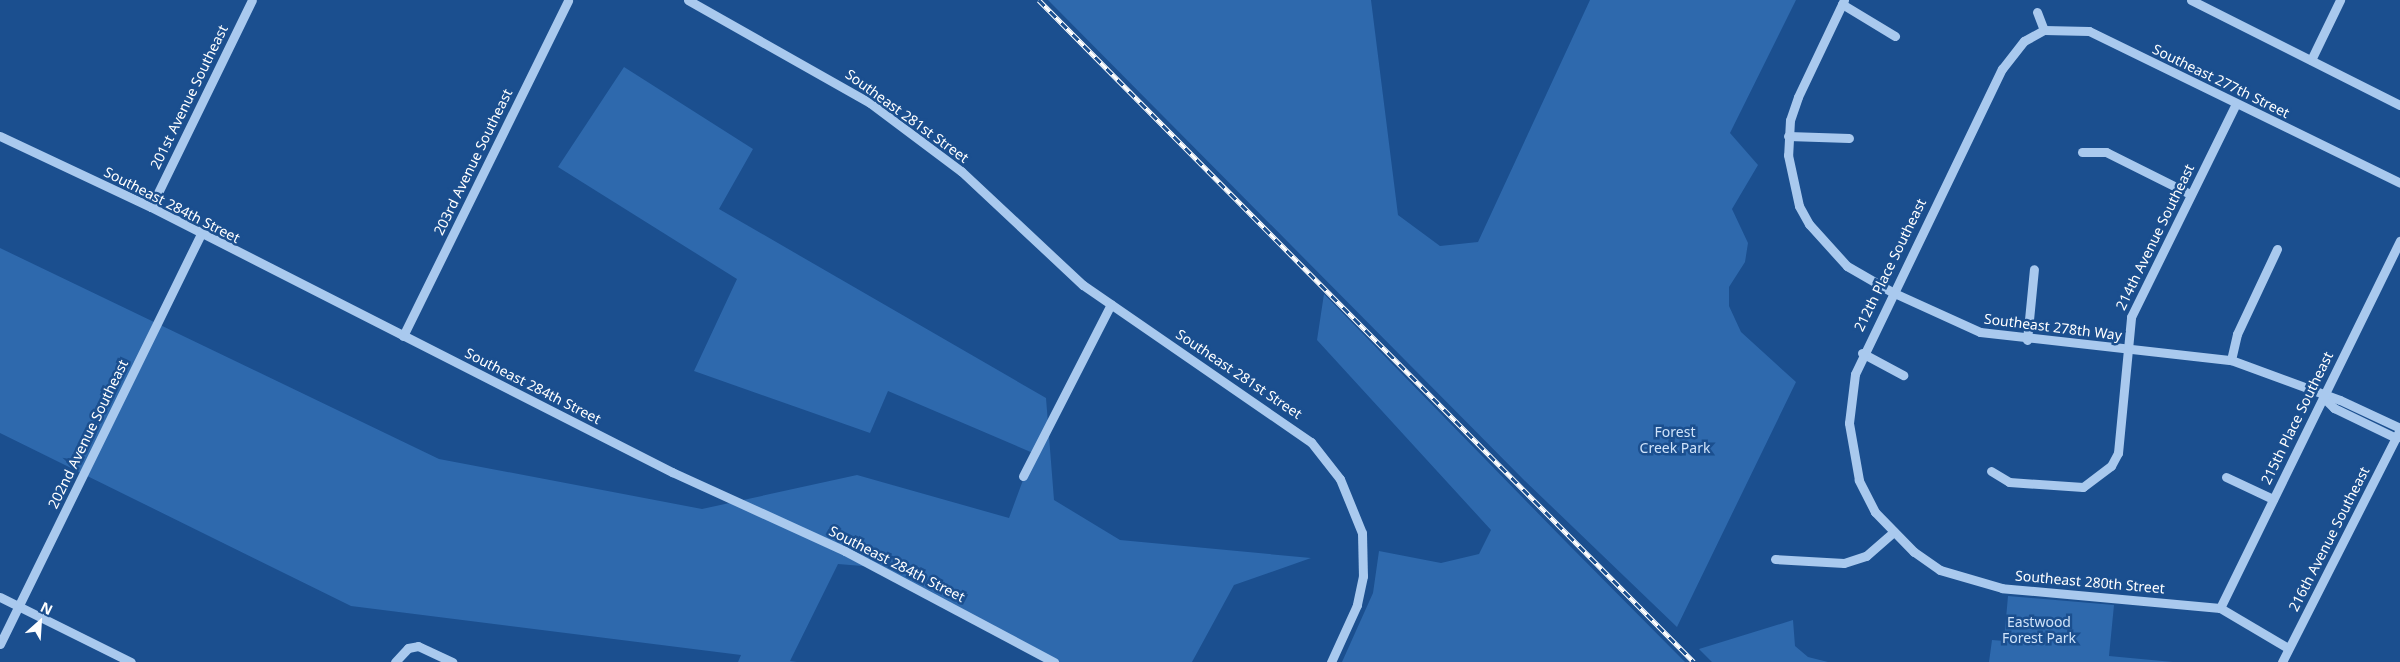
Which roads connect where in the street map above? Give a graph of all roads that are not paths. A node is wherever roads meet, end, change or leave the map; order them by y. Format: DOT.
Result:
graph roads {
  1 [pos="252,0"];
  2 [pos="568,0"];
  3 [pos="688,0"];
  4 [pos="2191,0"];
  5 [pos="2340,0"];
  6 [pos="1843,2"];
  7 [pos="2037,12"];
  8 [pos="2044,30"];
  9 [pos="1895,36"];
  10 [pos="2311,60"];
  11 [pos="2236,104"];
  12 [pos="2400,105"];
  13 [pos="0,136"];
  14 [pos="1788,136"];
  15 [pos="1849,138"];
  16 [pos="2082,152"];
  17 [pos="2400,183"];
  18 [pos="2190,194"];
  19 [pos="151,207"];
  20 [pos="200,235"];
  21 [pos="2400,242"];
  22 [pos="2277,249"];
  23 [pos="2034,269"];
  24 [pos="1892,292"];
  25 [pos="1111,304"];
  26 [pos="403,336"];
  27 [pos="2026,340"];
  28 [pos="2126,350"];
  29 [pos="1862,353"];
  30 [pos="2231,360"];
  31 [pos="1903,375"];
  32 [pos="2323,396"];
  33 [pos="2400,429"];
  34 [pos="2396,438"];
  35 [pos="1991,471"];
  36 [pos="1024,476"];
  37 [pos="2226,477"];
  38 [pos="2273,499"];
  39 [pos="1894,532"];
  40 [pos="1775,559"];
  41 [pos="0,597"];
  42 [pos="18,606"];
  43 [pos="2220,608"];
  44 [pos="0,644"];
  45 [pos="2288,648"];
  46 [pos="131,662"];
  47 [pos="395,662"];
  48 [pos="452,662"];
  49 [pos="1054,662"];
  50 [pos="1331,662"];
  51 [pos="2282,662"];
  1 -- 19 [label="street, 201st Avenue Southeast"];
  2 -- 26 [label="street, 203rd Avenue Southeast"];
  3 -- 25 [label="street, Southeast 281st Street"];
  4 -- 10 [label="street"];
  5 -- 10 [label="street"];
  6 -- 9 [label="street"];
  6 -- 14 [label="street, Southeast 278th Way"];
  7 -- 8 [label="street"];
  8 -- 11 [label="street, Southeast 277th Street"];
  8 -- 24 [label="street, 212th Place Southeast"];
  10 -- 12 [label="street"];
  11 -- 17 [label="street, Southeast 277th Street"];
  11 -- 18 [label="street, 214th Avenue Southeast"];
  13 -- 19 [label="street, Southeast 284th Street"];
  14 -- 15 [label="street"];
  14 -- 24 [label="street, Southeast 278th Way"];
  16 -- 18 [label="street"];
  18 -- 28 [label="street, 214th Avenue Southeast"];
  19 -- 20 [label="street, Southeast 284th Street"];
  20 -- 26 [label="street, Southeast 284th Street"];
  20 -- 42 [label="street, 202nd Avenue Southeast"];
  21 -- 32 [label="street, 215th Place Southeast"];
  22 -- 30 [label="street"];
  23 -- 27 [label="street"];
  24 -- 27 [label="street, Southeast 278th Way"];
  24 -- 29 [label="street, 212th Place Southeast"];
  25 -- 36 [label="street"];
  25 -- 50 [label="street, Southeast 281st Street"];
  26 -- 49 [label="street, Southeast 284th Street"];
  27 -- 28 [label="street, Southeast 278th Way"];
  28 -- 30 [label="street, Southeast 278th Way"];
  28 -- 35 [label="street, 214th Avenue Southeast"];
  29 -- 31 [label="street"];
  29 -- 39 [label="street, 212th Place Southeast"];
  30 -- 32 [label="street, Southeast 278th Way"];
  32 -- 33 [label="street, Southeast 278th Way"];
  32 -- 34 [label="street, Southeast 278th Way"];
  32 -- 38 [label="street, 215th Place Southeast"];
  33 -- 34 [label="street, 216th Avenue Southeast"];
  34 -- 45 [label="street, 216th Avenue Southeast"];
  37 -- 38 [label="street"];
  38 -- 43 [label="street, 215th Place Southeast"];
  39 -- 40 [label="street"];
  39 -- 43 [label="street, Southeast 280th Street"];
  41 -- 42 [label="street"];
  42 -- 44 [label="street, 202nd Avenue Southeast"];
  42 -- 46 [label="street"];
  43 -- 45 [label="street, Southeast 280th Street"];
  45 -- 51 [label="street, 216th Avenue Southeast"];
  47 -- 48 [label="street"];
}
